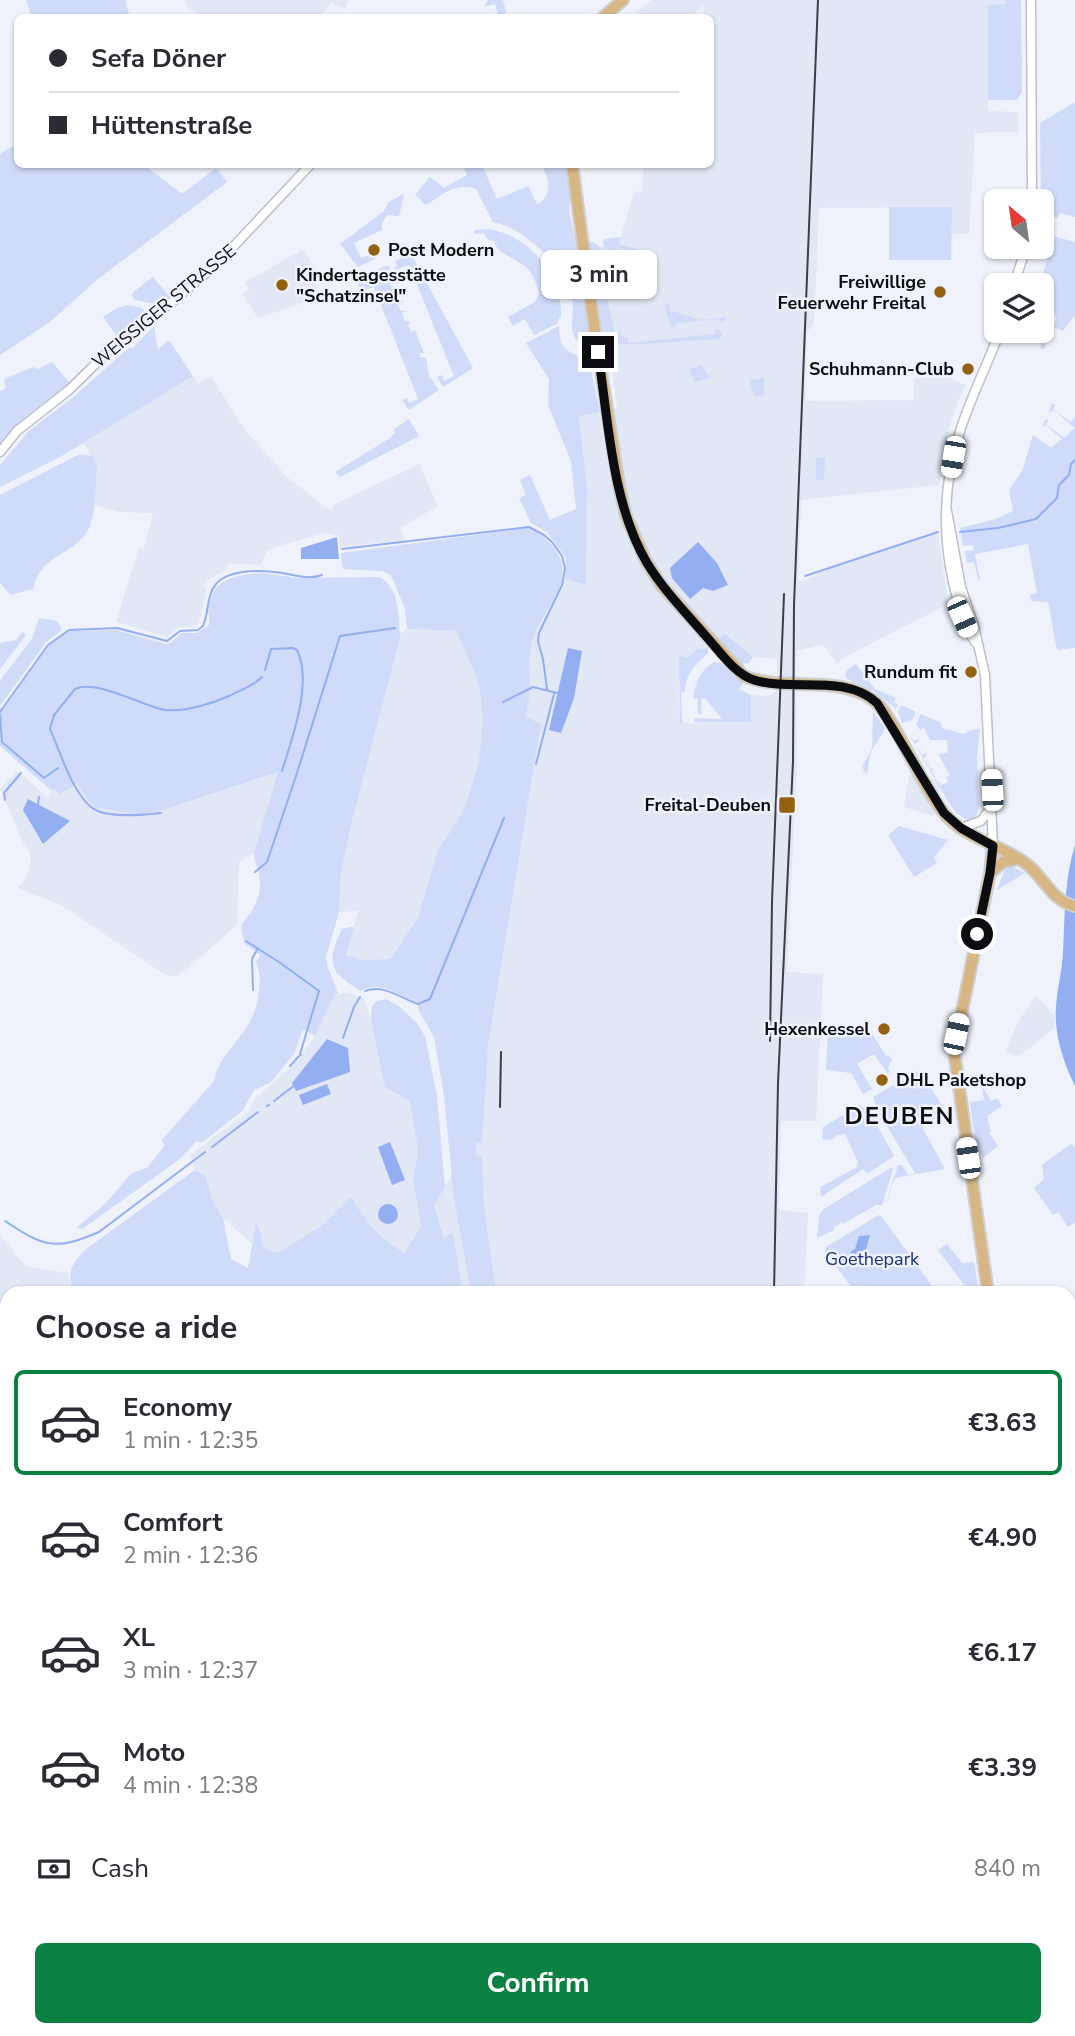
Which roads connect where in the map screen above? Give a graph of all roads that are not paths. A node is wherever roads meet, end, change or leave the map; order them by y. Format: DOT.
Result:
graph roads {
  1 [pos="623,0"];
  2 [pos="631,0"];
  3 [pos="1031,0"];
  4 [pos="607,14"];
  5 [pos="615,14"];
  6 [pos="307,168"];
  7 [pos="573,168"];
  8 [pos="1032,189"];
  9 [pos="995,343"];
  10 [pos="0,452"];
  11 [pos="992,806"];
  12 [pos="961,828"];
  13 [pos="993,846"];
  14 [pos="1018,859"];
  15 [pos="990,873"];
  16 [pos="1070,905"];
  17 [pos="987,1286"];
  1 -- 4 [label="main road"];
  2 -- 5 [label="main road"];
  3 -- 8 [label="street"];
  6 -- 10 [label="street, WEISSIGER STRASSE"];
  7 -- 12 [label="main road"];
  9 -- 11 [label="street"];
  11 -- 12 [label="street"];
  11 -- 13 [label="street"];
  12 -- 13 [label="main road"];
  13 -- 14 [label="main road"];
  13 -- 15 [label="main road"];
  14 -- 15 [label="main road"];
  14 -- 16 [label="main road"];
  15 -- 17 [label="main road"];
}
